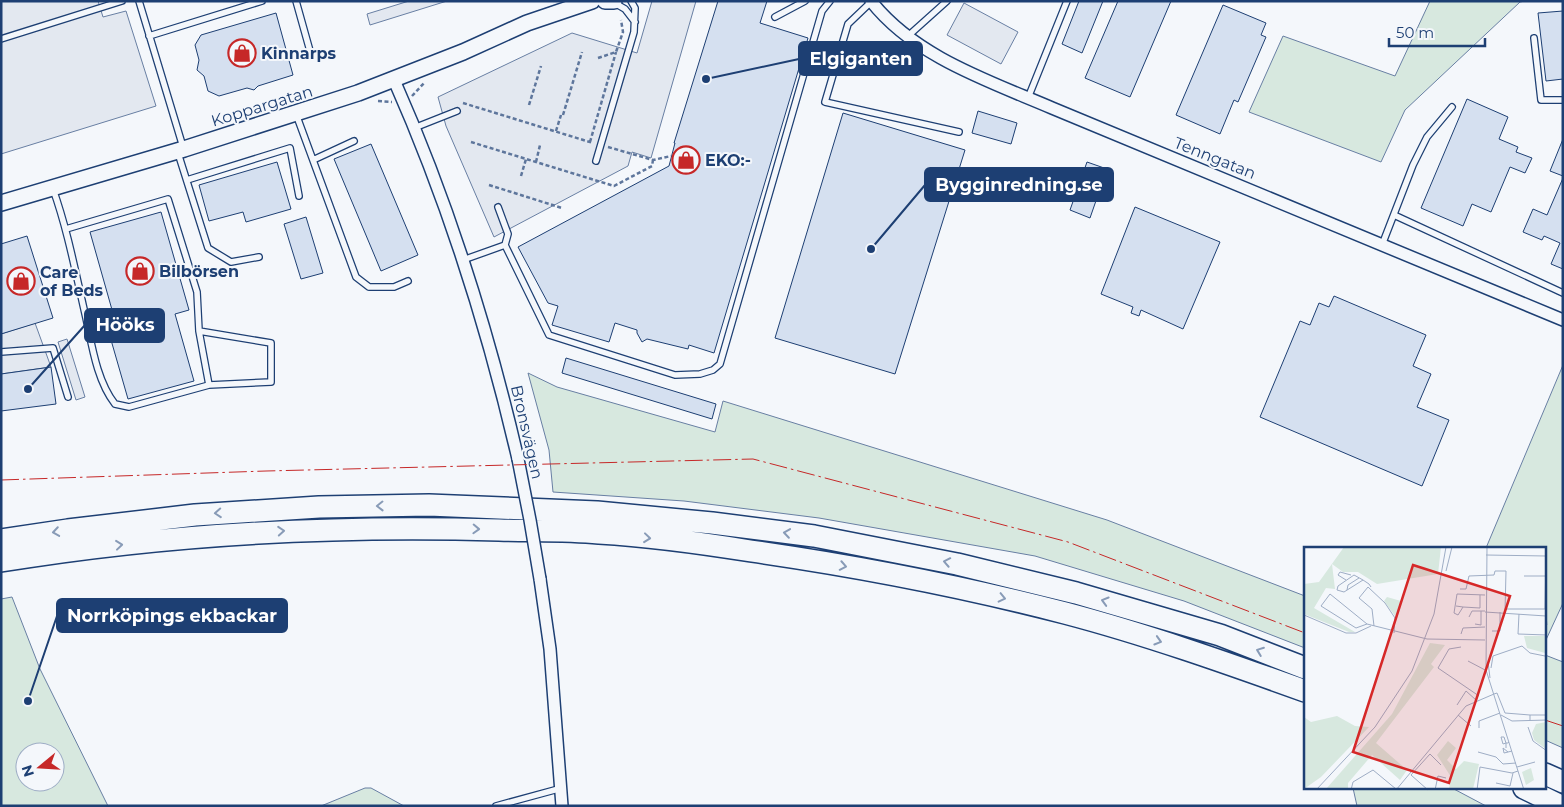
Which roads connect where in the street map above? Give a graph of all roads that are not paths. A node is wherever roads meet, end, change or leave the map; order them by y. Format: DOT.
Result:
graph roads {
  1 [pos="122,1"];
  2 [pos="138,1"];
  3 [pos="262,1"];
  4 [pos="296,1"];
  5 [pos="560,1"];
  6 [pos="592,1"];
  7 [pos="605,1"];
  8 [pos="631,1"];
  9 [pos="805,1"];
  10 [pos="830,1"];
  11 [pos="947,1"];
  12 [pos="1067,1"];
  13 [pos="871,2"];
  14 [pos="108,3"];
  15 [pos="615,6"];
  16 [pos="775,17"];
  17 [pos="635,22"];
  18 [pos="527,23"];
  19 [pos="149,36"];
  20 [pos="908,36"];
  21 [pos="1534,38"];
  22 [pos="1,39"];
  23 [pos="310,51"];
  24 [pos="394,80"];
  25 [pos="1028,98"];
  26 [pos="1563,100"];
  27 [pos="1452,107"];
  28 [pos="458,111"];
  29 [pos="296,114"];
  30 [pos="414,128"];
  31 [pos="959,132"];
  32 [pos="354,141"];
  33 [pos="181,150"];
  34 [pos="313,160"];
  35 [pos="596,161"];
  36 [pos="187,180"];
  37 [pos="52,188"];
  38 [pos="299,196"];
  39 [pos="1,203"];
  40 [pos="498,207"];
  41 [pos="1394,215"];
  42 [pos="66,229"];
  43 [pos="505,245"];
  44 [pos="1382,245"];
  45 [pos="260,257"];
  46 [pos="463,260"];
  47 [pos="408,281"];
  48 [pos="1563,293"];
  49 [pos="1563,320"];
  50 [pos="199,331"];
  51 [pos="1,352"];
  52 [pos="209,385"];
  53 [pos="68,397"];
  54 [pos="1,540"];
  55 [pos="1,561"];
  56 [pos="1304,668"];
  57 [pos="1304,691"];
  58 [pos="1546,774"];
  59 [pos="1563,782"];
  60 [pos="562,788"];
  61 [pos="1528,790"];
  62 [pos="496,806"];
  63 [pos="562,806"];
  64 [pos="1561,806"];
  1 -- 14 [label="lane"];
  2 -- 19 [label="lane"];
  3 -- 19 [label="lane"];
  4 -- 23 [label="lane"];
  5 -- 18 [label="street, Koppargatan"];
  6 -- 18 [label="street, Koppargatan"];
  7 -- 15 [label="street"];
  8 -- 17 [label="lane"];
  9 -- 16 [label="lane"];
  10 -- 43 [label="lane"];
  11 -- 20 [label="lane"];
  12 -- 25 [label="lane"];
  13 -- 20 [label="street, Tenngatan"];
  13 -- 31 [label="lane"];
  14 -- 22 [label="lane"];
  15 -- 17 [label="lane"];
  17 -- 35 [label="lane"];
  18 -- 24 [label="street, Koppargatan"];
  19 -- 33 [label="lane"];
  20 -- 25 [label="street, Tenngatan"];
  21 -- 26 [label="lane"];
  24 -- 29 [label="street, Koppargatan"];
  24 -- 30 [label="street, Bronsvägen"];
  25 -- 44 [label="street, Tenngatan"];
  27 -- 41 [label="lane"];
  28 -- 30 [label="lane"];
  29 -- 33 [label="street, Koppargatan"];
  29 -- 34 [label="lane"];
  30 -- 46 [label="street, Bronsvägen"];
  32 -- 34 [label="lane"];
  33 -- 36 [label="lane"];
  33 -- 37 [label="street, Koppargatan"];
  34 -- 47 [label="lane"];
  36 -- 38 [label="lane"];
  36 -- 45 [label="lane"];
  37 -- 39 [label="street, Koppargatan"];
  37 -- 42 [label="lane"];
  40 -- 43 [label="lane"];
  41 -- 44 [label="lane"];
  41 -- 48 [label="lane"];
  42 -- 50 [label="lane"];
  42 -- 52 [label="lane"];
  43 -- 46 [label="lane"];
  44 -- 49 [label="street, Tenngatan"];
  46 -- 60 [label="street, Bronsvägen, bridge"];
  50 -- 52 [label="lane"];
  50 -- 52 [label="lane"];
  51 -- 53 [label="lane"];
  56 -- 54 [label="highway, one-way"];
  55 -- 57 [label="highway, one-way"];
  58 -- 59 [label="highway"];
  60 -- 62 [label="lane"];
  60 -- 63 [label="street, Bronsvägen"];
  61 -- 64 [label="highway"];
}
